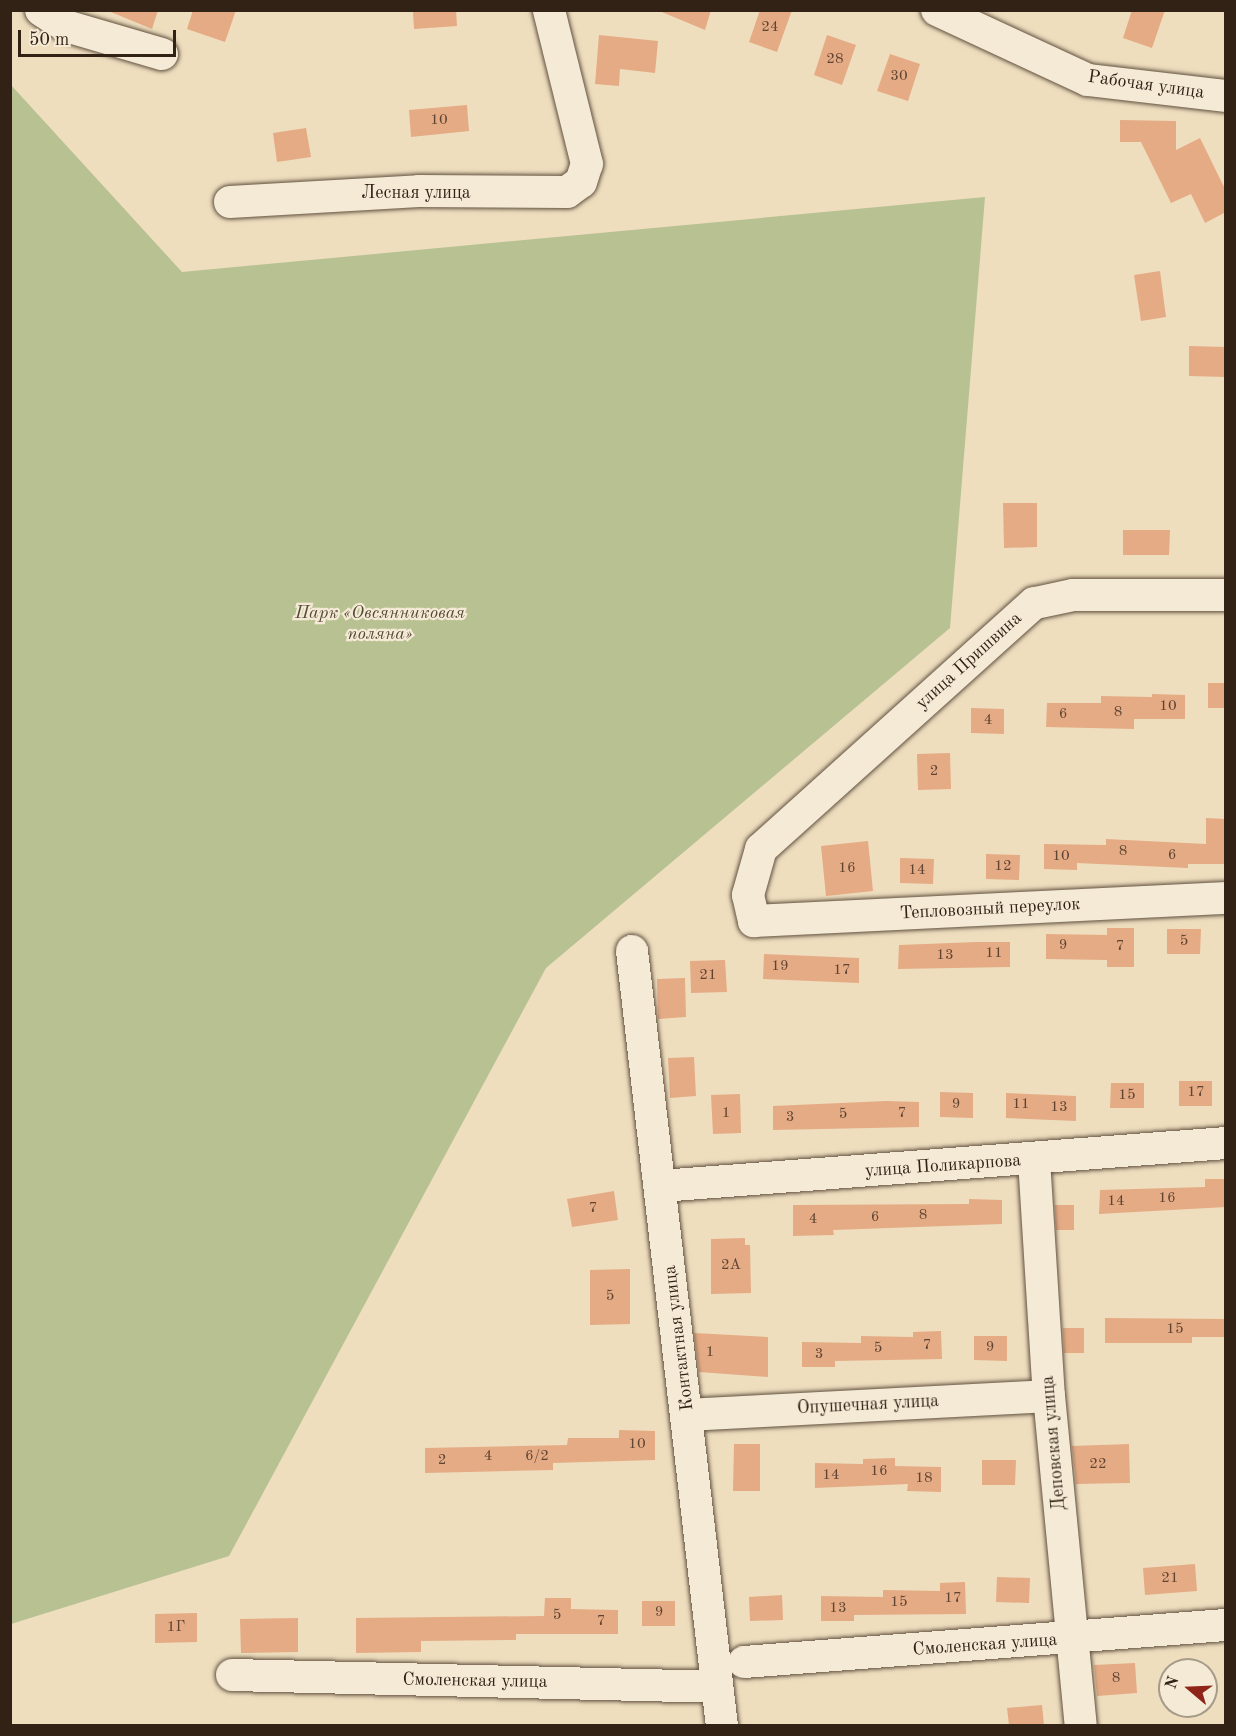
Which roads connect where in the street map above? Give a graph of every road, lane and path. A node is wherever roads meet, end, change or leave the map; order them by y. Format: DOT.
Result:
graph roads {
  1 [pos="41,10"];
  2 [pos="549,10"];
  3 [pos="937,10"];
  4 [pos="162,54"];
  5 [pos="1226,96"];
  6 [pos="230,202"];
  7 [pos="1226,595"];
  8 [pos="1226,898"];
  9 [pos="754,921"];
  10 [pos="632,951"];
  11 [pos="1226,1143"];
  12 [pos="1034,1160"];
  13 [pos="661,1186"];
  14 [pos="1049,1396"];
  15 [pos="688,1414"];
  16 [pos="1226,1625"];
  17 [pos="1071,1639"];
  18 [pos="744,1662"];
  19 [pos="232,1675"];
  20 [pos="717,1687"];
  21 [pos="722,1725"];
  22 [pos="1081,1725"];
  1 -- 4 [label="street"];
  2 -- 6 [label="street, Лесная улица"];
  3 -- 5 [label="street, Рабочая улица"];
  7 -- 9 [label="street, улица Пришвина"];
  8 -- 9 [label="street, Тепловозный переулок"];
  10 -- 13 [label="street, Контактная улица"];
  11 -- 12 [label="street, улица Поликарпова"];
  12 -- 13 [label="street, улица Поликарпова"];
  12 -- 14 [label="street, Деповская улица"];
  13 -- 15 [label="street, Контактная улица"];
  14 -- 15 [label="street, Опушечная улица"];
  14 -- 17 [label="street, Деповская улица"];
  15 -- 20 [label="street, Контактная улица"];
  16 -- 17 [label="street, Смоленская улица"];
  17 -- 18 [label="street, Смоленская улица"];
  17 -- 22 [label="street, Деповская улица"];
  19 -- 20 [label="street, Смоленская улица"];
  20 -- 21 [label="street, Контактная улица"];
}
